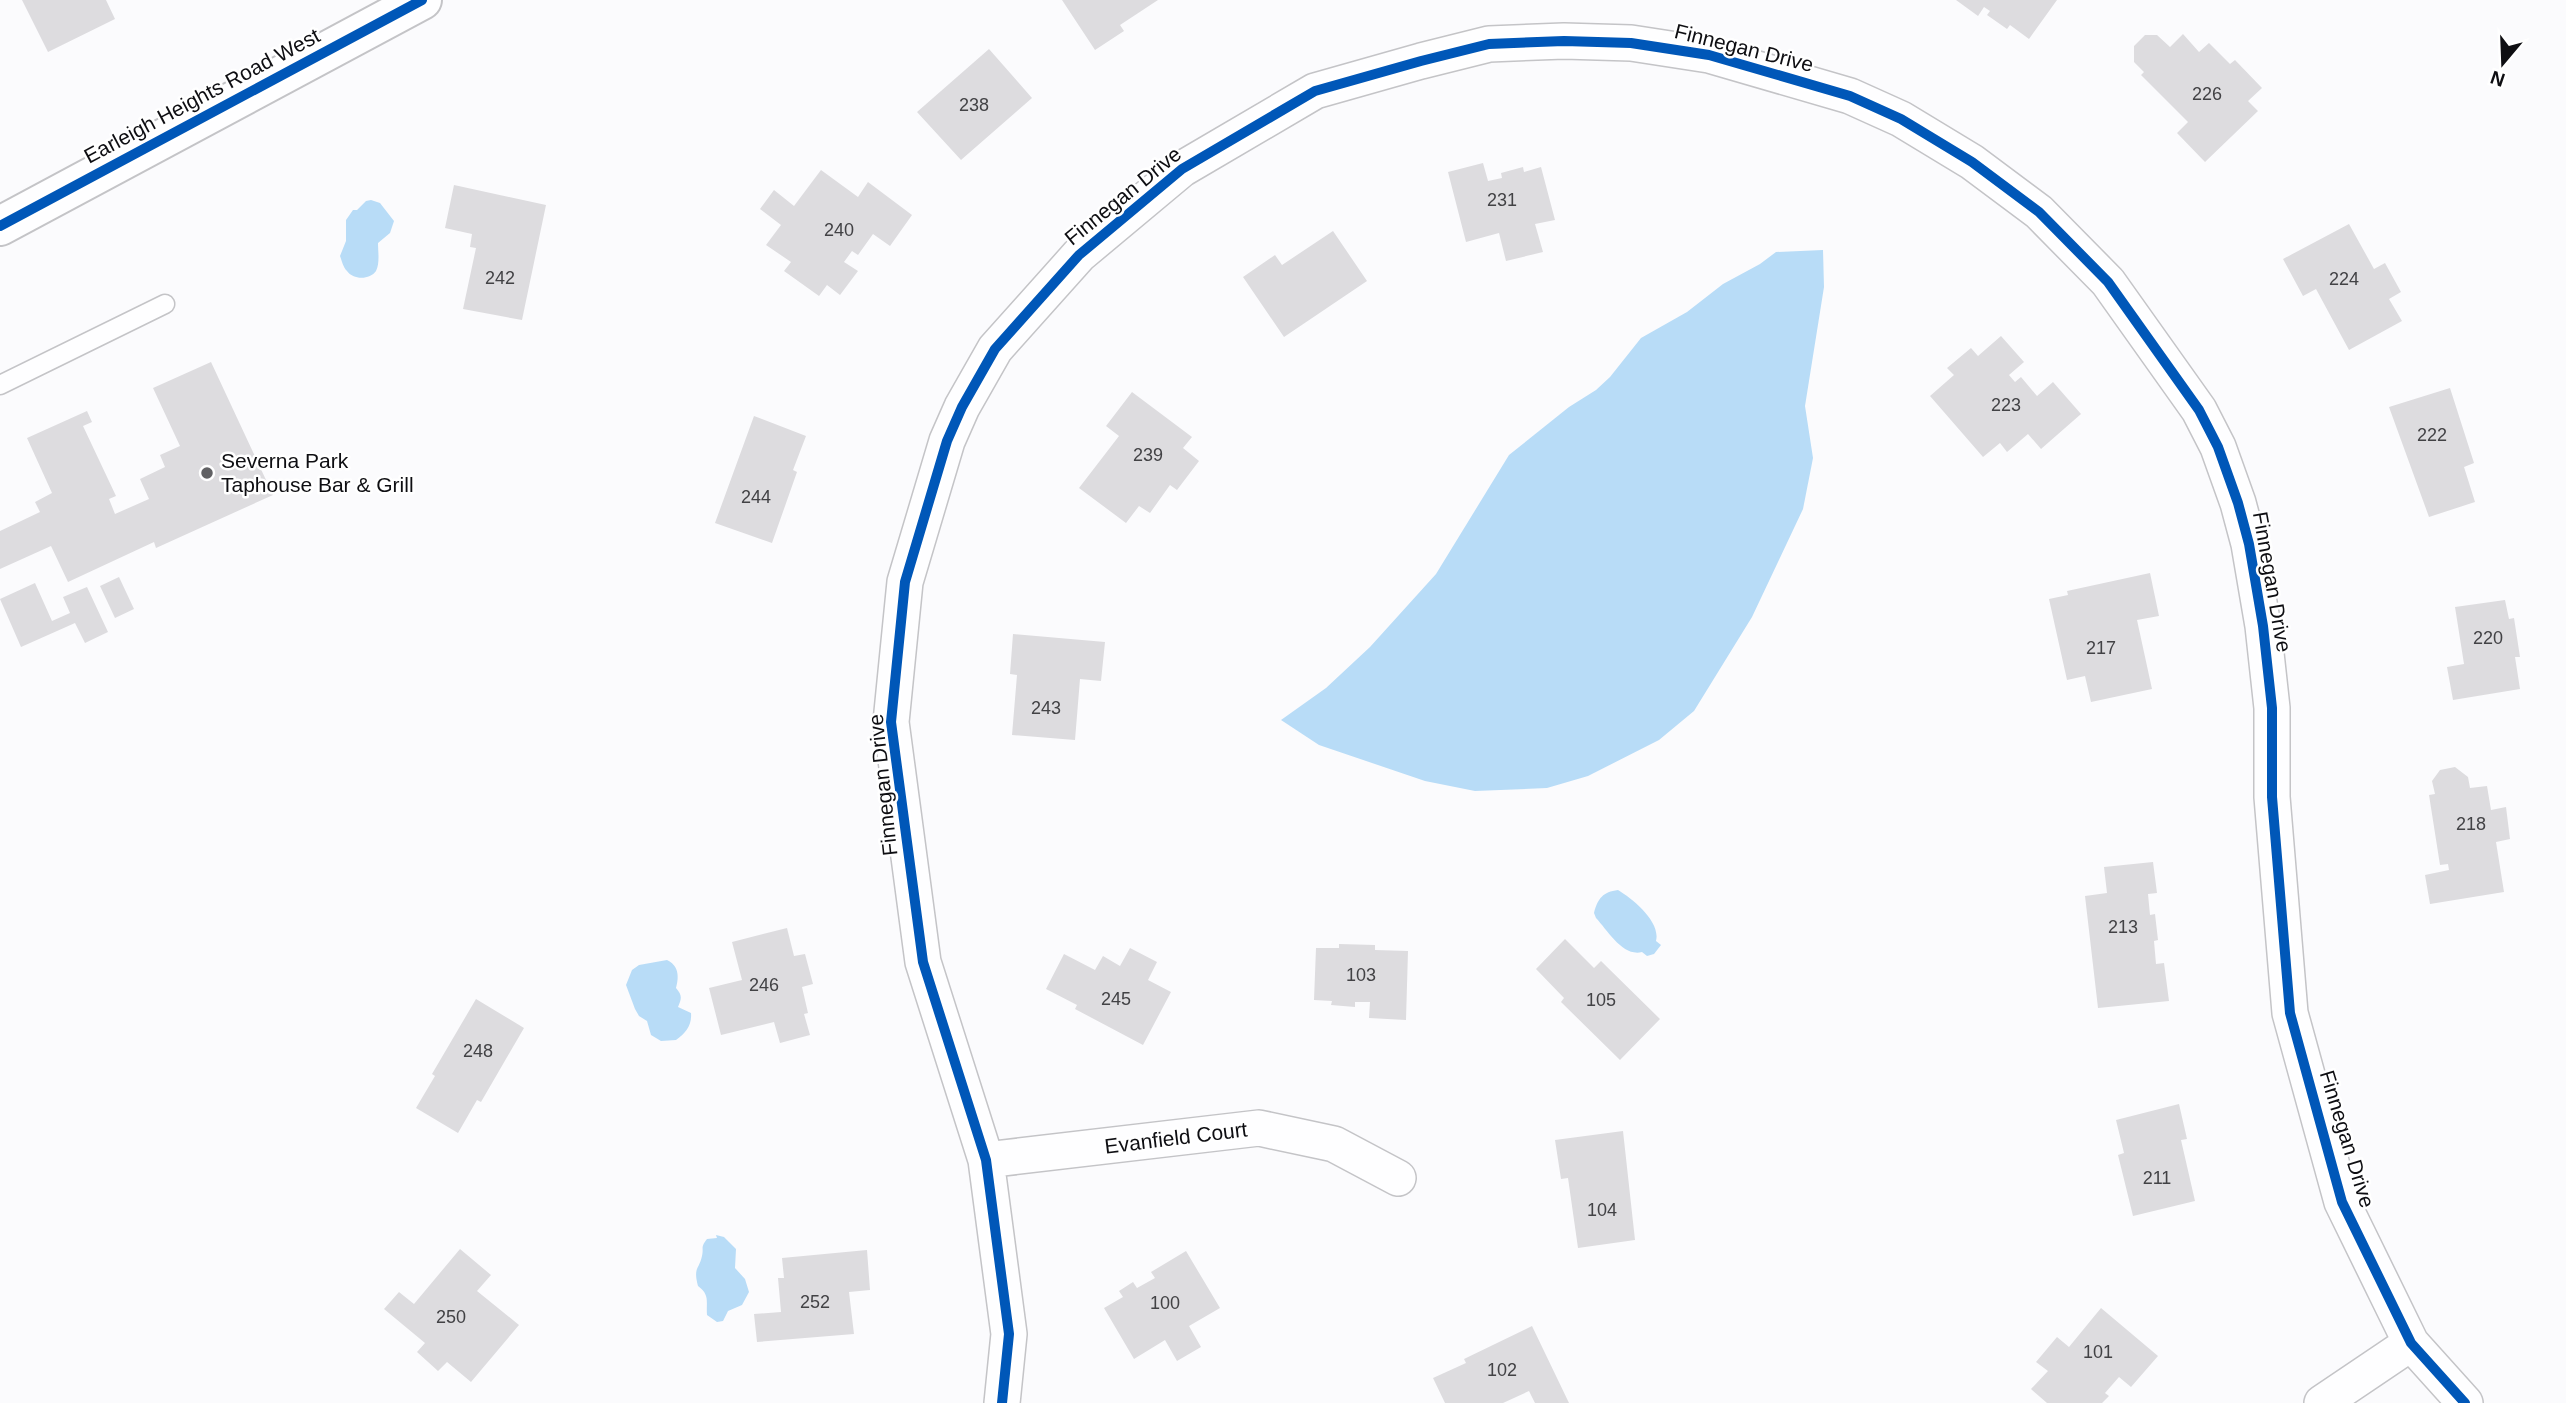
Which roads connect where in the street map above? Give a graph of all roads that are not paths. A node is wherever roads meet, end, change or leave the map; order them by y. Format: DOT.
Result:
graph roads {
  1 [pos="422,0"];
  2 [pos="0,226"];
  3 [pos="165,304"];
  4 [pos="0,384"];
  5 [pos="986,1160"];
  6 [pos="1398,1178"];
  7 [pos="2411,1343"];
  8 [pos="1002,1403"];
  9 [pos="2322,1403"];
  10 [pos="2465,1403"];
  1 -- 2 [label="street, Earleigh Heights Road West"];
  3 -- 4 [label="lane"];
  5 -- 6 [label="street, Evanfield Court"];
  5 -- 7 [label="street, Finnegan Drive"];
  5 -- 8 [label="street, Finnegan Drive"];
  7 -- 9 [label="street"];
  7 -- 10 [label="street, Finnegan Drive"];
}
